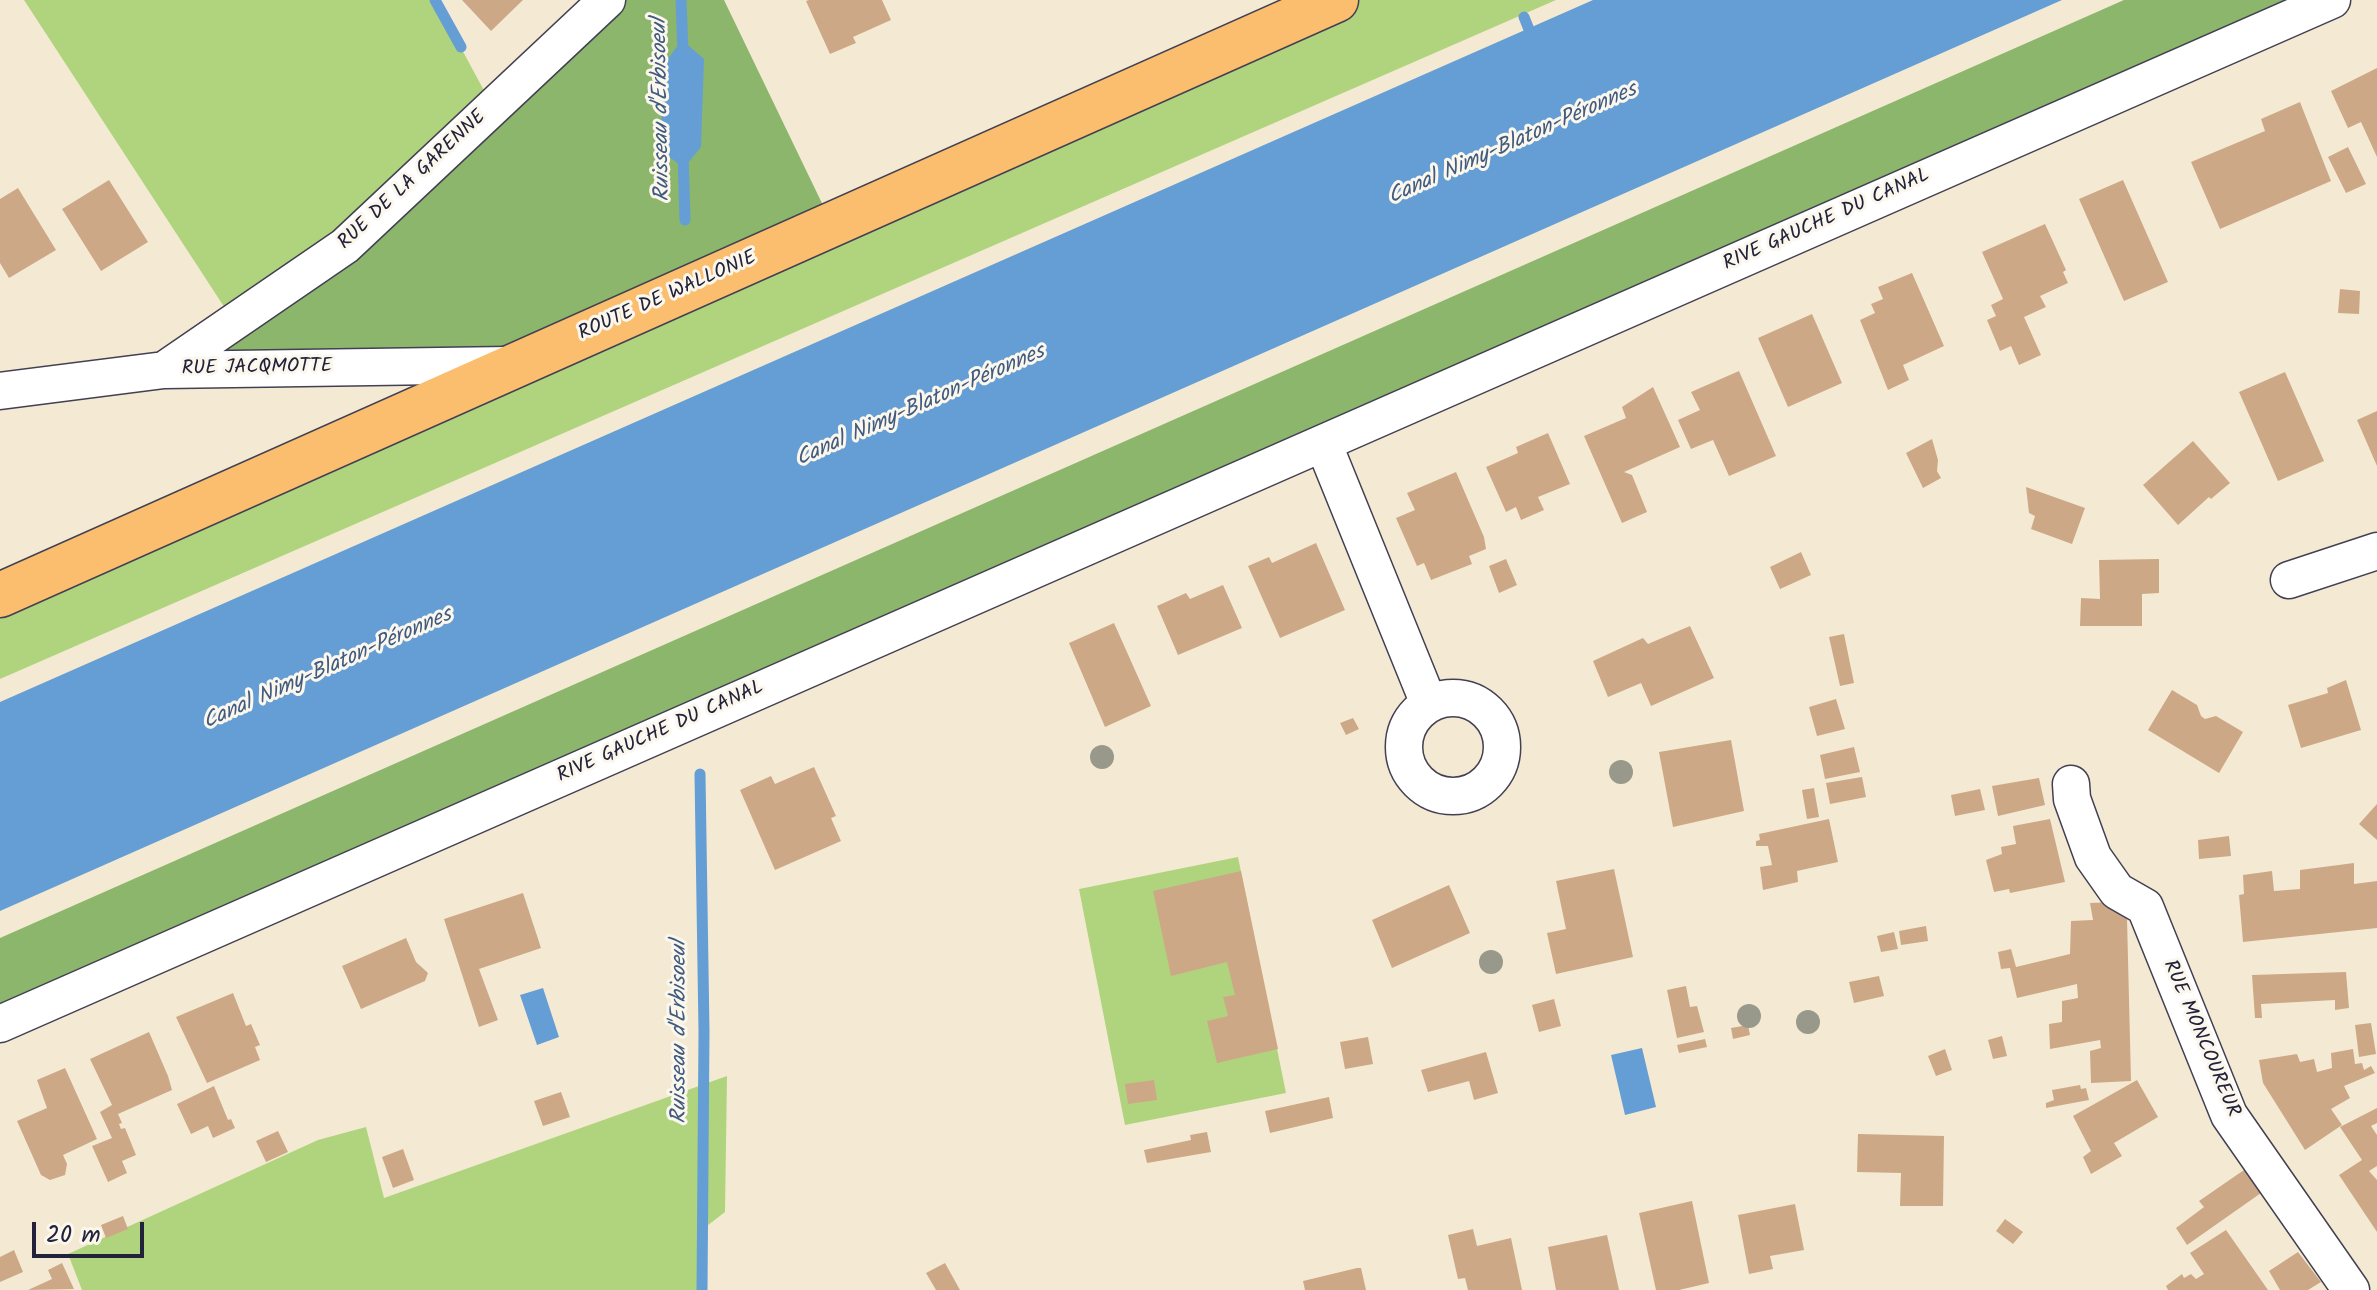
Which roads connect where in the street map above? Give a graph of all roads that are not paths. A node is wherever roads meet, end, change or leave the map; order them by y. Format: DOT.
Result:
graph roads {
  1 [pos="607,0"];
  2 [pos="1336,0"];
  3 [pos="2332,0"];
  4 [pos="516,365"];
  5 [pos="164,370"];
  6 [pos="0,391"];
  7 [pos="1324,445"];
  8 [pos="2377,551"];
  9 [pos="2289,580"];
  10 [pos="0,595"];
  11 [pos="1429,704"];
  12 [pos="2071,784"];
  13 [pos="0,1024"];
  14 [pos="2351,1290"];
  1 -- 5 [label="street, RUE DE LA GARENNE"];
  2 -- 4 [label="main road, ROUTE DE WALLONIE"];
  3 -- 7 [label="street, RIVE GAUCHE DU CANAL"];
  4 -- 5 [label="street, RUE JACQMOTTE"];
  4 -- 10 [label="main road, ROUTE DE WALLONIE"];
  5 -- 6 [label="street, RUE JACQMOTTE"];
  7 -- 11 [label="street"];
  7 -- 13 [label="street, RIVE GAUCHE DU CANAL"];
  8 -- 9 [label="street"];
  12 -- 14 [label="street, RUE MONCOUREUR"];
}
